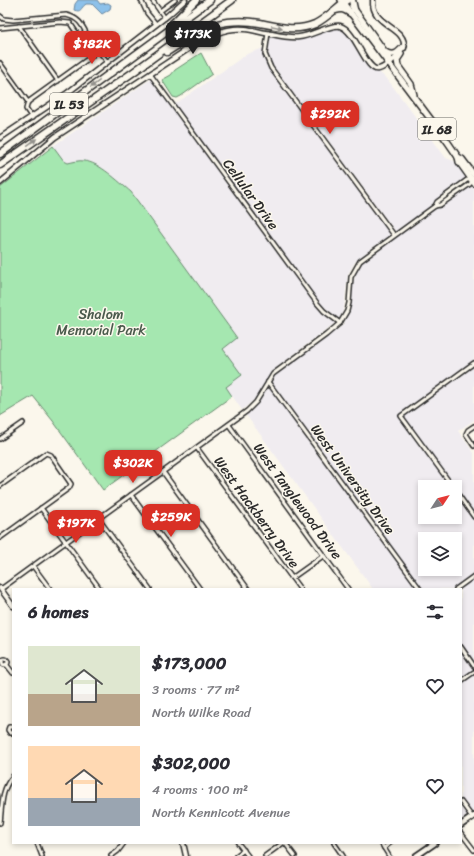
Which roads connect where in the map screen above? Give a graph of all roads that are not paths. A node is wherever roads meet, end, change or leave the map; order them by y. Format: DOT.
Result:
graph roads {
  1 [pos="141,0"];
  2 [pos="152,0"];
  3 [pos="175,0"];
  4 [pos="185,0"];
  5 [pos="196,0"];
  6 [pos="210,0"];
  7 [pos="232,0"];
  8 [pos="352,0"];
  9 [pos="373,0"];
  10 [pos="345,1"];
  11 [pos="160,11"];
  12 [pos="352,11"];
  13 [pos="333,12"];
  14 [pos="0,16"];
  15 [pos="165,18"];
  16 [pos="156,24"];
  17 [pos="19,26"];
  18 [pos="0,28"];
  19 [pos="268,33"];
  20 [pos="404,46"];
  21 [pos="138,52"];
  22 [pos="385,52"];
  23 [pos="401,54"];
  24 [pos="107,62"];
  25 [pos="0,63"];
  26 [pos="389,63"];
  27 [pos="132,72"];
  28 [pos="150,74"];
  29 [pos="58,81"];
  30 [pos="416,100"];
  31 [pos="28,102"];
  32 [pos="32,118"];
  33 [pos="0,138"];
  34 [pos="0,154"];
  35 [pos="0,165"];
  36 [pos="473,179"];
  37 [pos="0,183"];
  38 [pos="394,235"];
  39 [pos="340,323"];
  40 [pos="474,363"];
  41 [pos="268,382"];
  42 [pos="23,423"];
  43 [pos="229,425"];
  44 [pos="474,426"];
  45 [pos="0,439"];
  46 [pos="474,446"];
  47 [pos="197,448"];
  48 [pos="163,472"];
  49 [pos="448,480"];
  50 [pos="0,486"];
  51 [pos="130,495"];
  52 [pos="462,500"];
  53 [pos="41,508"];
  54 [pos="474,517"];
  55 [pos="98,518"];
  56 [pos="0,538"];
  57 [pos="66,542"];
  58 [pos="323,556"];
  59 [pos="33,566"];
  60 [pos="474,576"];
  61 [pos="292,578"];
  62 [pos="0,588"];
  63 [pos="49,588"];
  64 [pos="99,588"];
  65 [pos="149,588"];
  66 [pos="199,588"];
  67 [pos="247,588"];
  68 [pos="299,588"];
  69 [pos="347,588"];
  70 [pos="419,588"];
  71 [pos="457,588"];
  72 [pos="12,605"];
  73 [pos="462,648"];
  74 [pos="6,664"];
  75 [pos="474,666"];
  76 [pos="474,672"];
  77 [pos="12,673"];
  78 [pos="462,680"];
  79 [pos="12,727"];
  80 [pos="12,733"];
  81 [pos="12,777"];
  82 [pos="462,803"];
  83 [pos="473,817"];
  84 [pos="0,823"];
  85 [pos="462,824"];
  86 [pos="462,834"];
  87 [pos="37,844"];
  88 [pos="123,844"];
  89 [pos="183,844"];
  90 [pos="239,844"];
  91 [pos="283,844"];
  92 [pos="285,844"];
  93 [pos="335,844"];
  94 [pos="382,844"];
  95 [pos="389,844"];
  96 [pos="434,844"];
  97 [pos="384,848"];
  98 [pos="244,850"];
  99 [pos="474,850"];
  100 [pos="42,856"];
  101 [pos="111,856"];
  102 [pos="186,856"];
  103 [pos="236,856"];
  104 [pos="248,856"];
  105 [pos="265,856"];
  106 [pos="295,856"];
  107 [pos="343,856"];
  108 [pos="389,856"];
  109 [pos="416,856"];
  1 -- 16 [label="street"];
  2 -- 11 [label="street"];
  3 -- 11 [label="street"];
  4 -- 15 [label="street"];
  5 -- 21 [label="highway, IL 53"];
  6 -- 21 [label="highway"];
  7 -- 27 [label="highway"];
  8 -- 12 [label="highway"];
  9 -- 20 [label="street"];
  10 -- 12 [label="main road, IL 68"];
  10 -- 13 [label="highway, IL 53"];
  11 -- 15 [label="street"];
  12 -- 13 [label="highway"];
  12 -- 22 [label="main road, IL 68"];
  12 -- 26 [label="main road, IL 68"];
  27 -- 13 [label="highway, IL 53, one-way"];
  14 -- 24 [label="street"];
  15 -- 16 [label="street"];
  16 -- 24 [label="street"];
  17 -- 18 [label="street"];
  17 -- 29 [label="street"];
  17 -- 29 [label="street"];
  19 -- 26 [label="street"];
  19 -- 28 [label="street"];
  19 -- 38 [label="street"];
  20 -- 22 [label="main road"];
  20 -- 23 [label="street"];
  21 -- 34 [label="highway, IL 53, one-way"];
  22 -- 26 [label="main road, IL 68"];
  23 -- 26 [label="street"];
  23 -- 30 [label="main road"];
  24 -- 32 [label="street"];
  25 -- 31 [label="street"];
  26 -- 30 [label="main road, IL 68"];
  35 -- 27 [label="highway, IL 53, one-way"];
  28 -- 37 [label="street"];
  28 -- 39 [label="street, Cellular Drive"];
  29 -- 31 [label="street"];
  30 -- 36 [label="main road, IL 68"];
  31 -- 32 [label="street"];
  32 -- 33 [label="street"];
  36 -- 38 [label="street"];
  38 -- 39 [label="street"];
  39 -- 41 [label="street"];
  40 -- 49 [label="street"];
  41 -- 43 [label="street"];
  41 -- 70 [label="street, West University Drive"];
  42 -- 45 [label="street"];
  43 -- 47 [label="street"];
  43 -- 58 [label="street, West Tanglewood Drive"];
  44 -- 46 [label="street"];
  47 -- 48 [label="street"];
  47 -- 61 [label="street, West Hackberry Drive"];
  48 -- 51 [label="street"];
  48 -- 67 [label="street"];
  50 -- 53 [label="street"];
  51 -- 55 [label="street"];
  51 -- 66 [label="street"];
  52 -- 54 [label="street"];
  53 -- 56 [label="street"];
  53 -- 57 [label="street"];
  55 -- 57 [label="street"];
  55 -- 65 [label="street"];
  57 -- 59 [label="street"];
  57 -- 64 [label="street"];
  58 -- 61 [label="street"];
  58 -- 69 [label="street, West Tanglewood Drive"];
  59 -- 62 [label="street"];
  59 -- 63 [label="street"];
  60 -- 71 [label="street"];
  61 -- 68 [label="street, West Hackberry Drive"];
  62 -- 72 [label="street"];
  73 -- 75 [label="street"];
  74 -- 77 [label="street"];
  76 -- 78 [label="street"];
  79 -- 80 [label="street"];
  81 -- 84 [label="street"];
  82 -- 83 [label="street"];
  83 -- 85 [label="main road"];
  86 -- 99 [label="street"];
  87 -- 100 [label="street"];
  88 -- 101 [label="street"];
  89 -- 102 [label="street"];
  90 -- 98 [label="street"];
  91 -- 105 [label="street"];
  92 -- 106 [label="street"];
  93 -- 107 [label="street"];
  94 -- 97 [label="street"];
  95 -- 97 [label="street"];
  96 -- 109 [label="main road"];
  97 -- 108 [label="street"];
  98 -- 103 [label="street"];
  98 -- 104 [label="street"];
}
